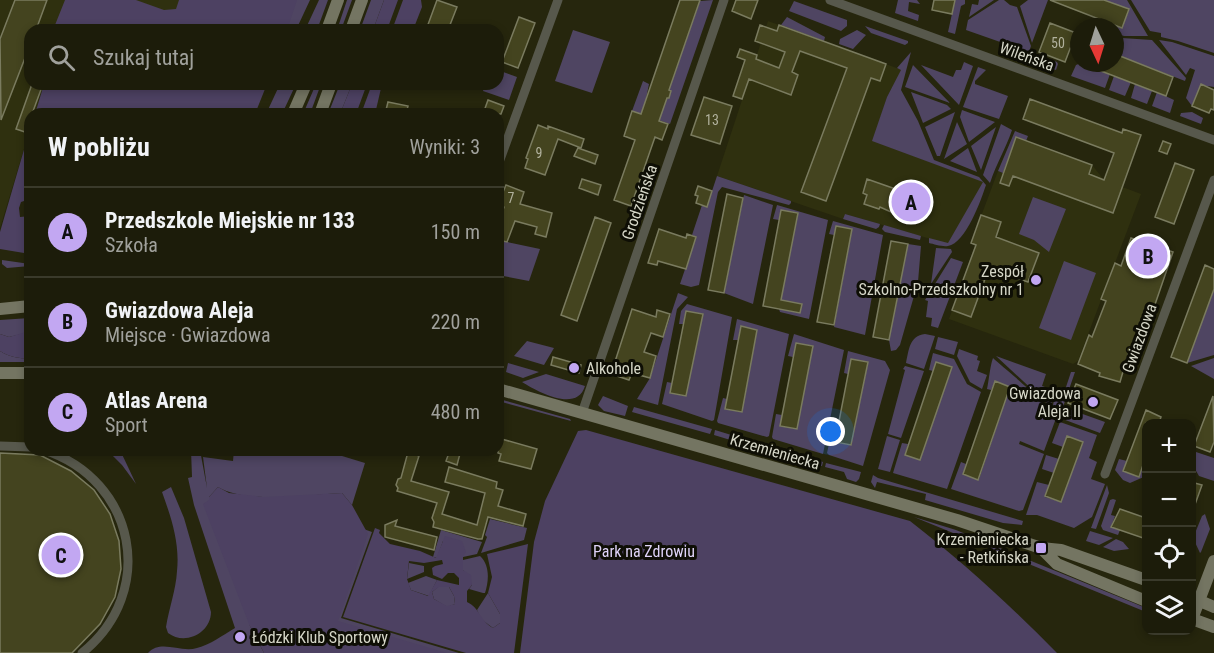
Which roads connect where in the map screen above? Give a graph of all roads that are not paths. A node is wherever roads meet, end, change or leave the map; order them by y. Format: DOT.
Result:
graph roads {
  1 [pos="338,0"];
  2 [pos="362,0"];
  3 [pos="558,0"];
  4 [pos="724,0"];
  5 [pos="830,0"];
  6 [pos="329,24"];
  7 [pos="353,24"];
  8 [pos="303,90"];
  9 [pos="329,90"];
  10 [pos="296,108"];
  11 [pos="322,108"];
  12 [pos="1214,140"];
  13 [pos="504,148"];
  14 [pos="1214,180"];
  15 [pos="24,307"];
  16 [pos="0,309"];
  17 [pos="24,373"];
  18 [pos="0,374"];
  19 [pos="504,391"];
  20 [pos="582,413"];
  21 [pos="0,446"];
  22 [pos="24,447"];
  23 [pos="57,456"];
  24 [pos="1106,474"];
  25 [pos="1041,548"];
  26 [pos="1214,561"];
  27 [pos="1142,579"];
  28 [pos="1196,597"];
  29 [pos="1142,599"];
  30 [pos="1196,599"];
  31 [pos="1214,607"];
  32 [pos="1196,620"];
  33 [pos="1214,627"];
  34 [pos="82,653"];
  1 -- 6 [label="main road"];
  2 -- 7 [label="main road"];
  3 -- 13 [label="street"];
  4 -- 20 [label="street, Grodzieńska"];
  5 -- 12 [label="street, Wileńska"];
  8 -- 10 [label="main road"];
  9 -- 11 [label="main road"];
  14 -- 24 [label="street, Gwiazdowa"];
  15 -- 16 [label="main road"];
  17 -- 18 [label="main road"];
  19 -- 20 [label="main road, Krzemieniecka"];
  20 -- 25 [label="main road, Krzemieniecka"];
  21 -- 22 [label="street"];
  23 -- 34 [label="street"];
  25 -- 27 [label="main road, Krzemieniecka"];
  25 -- 29 [label="main road, Krzemieniecka"];
  26 -- 28 [label="main road"];
  30 -- 31 [label="main road"];
  32 -- 33 [label="main road"];
}
